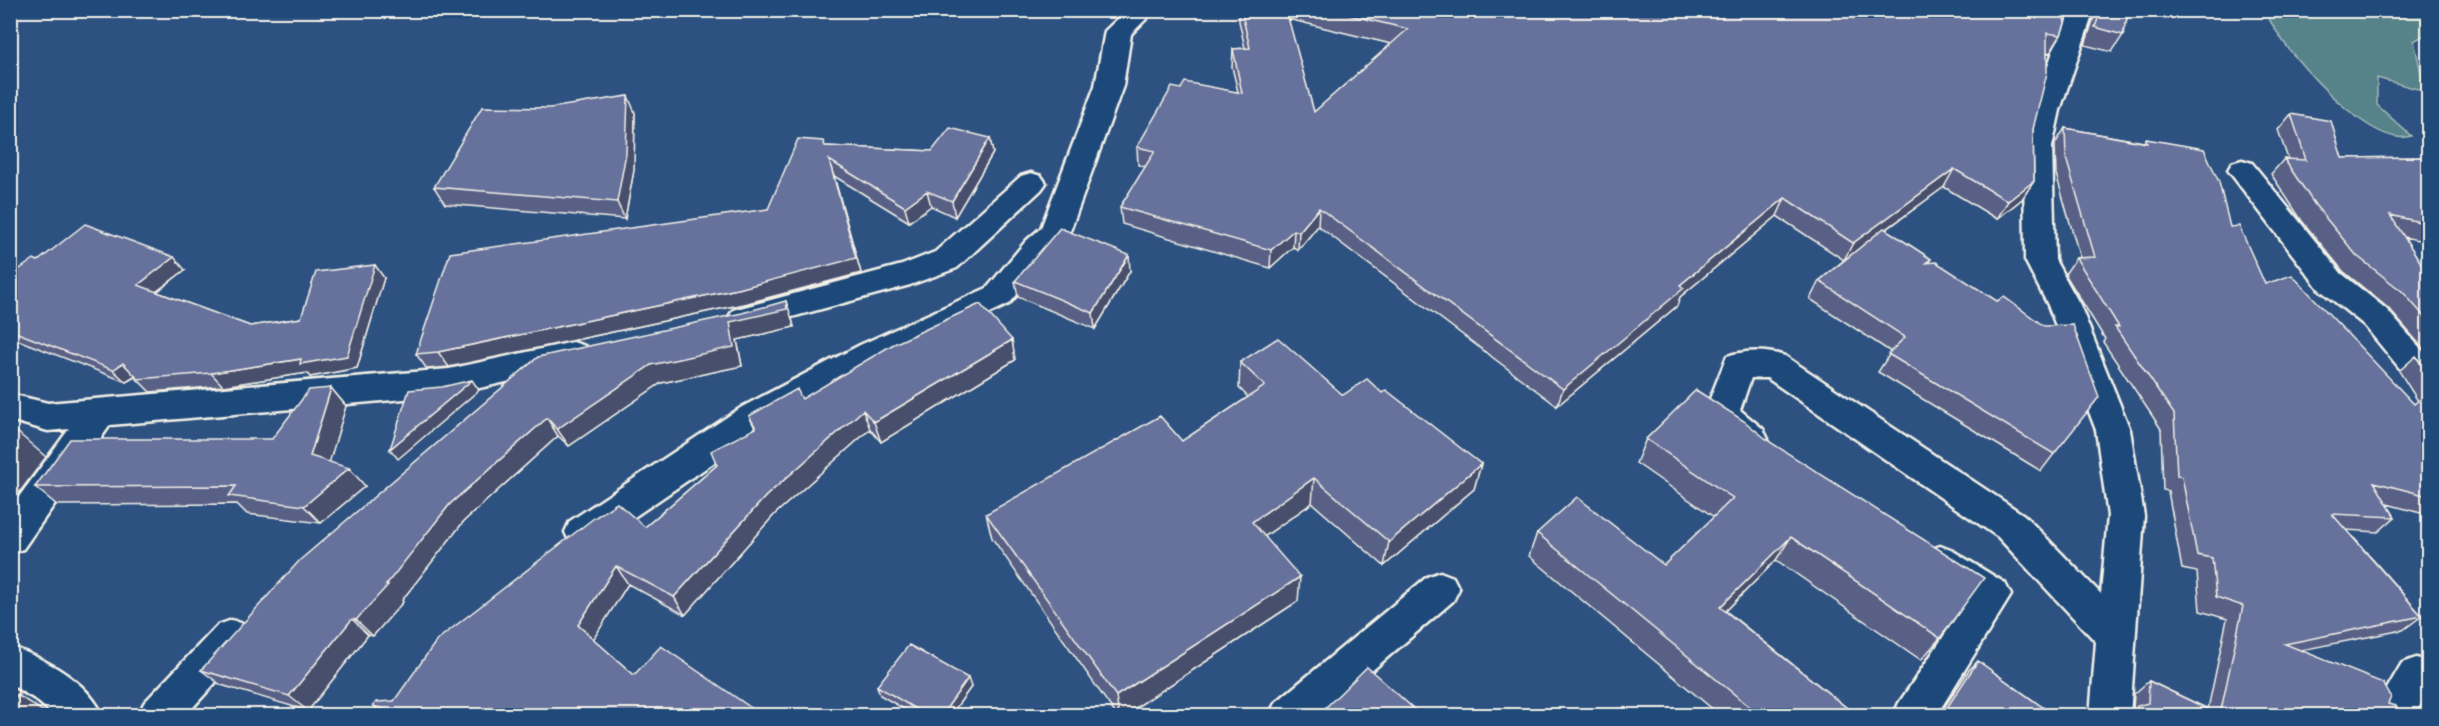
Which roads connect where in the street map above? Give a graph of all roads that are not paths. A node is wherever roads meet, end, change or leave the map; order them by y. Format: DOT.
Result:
graph roads {
  1 [pos="1143,10"];
  2 [pos="2081,10"];
  3 [pos="2242,170"];
  4 [pos="1031,183"];
  5 [pos="714,324"];
  6 [pos="597,350"];
  7 [pos="539,362"];
  8 [pos="2428,379"];
  9 [pos="10,407"];
  10 [pos="485,409"];
  11 [pos="100,412"];
  12 [pos="1780,462"];
  13 [pos="10,538"];
  14 [pos="1911,544"];
  15 [pos="556,553"];
  16 [pos="1440,589"];
  17 [pos="254,615"];
  18 [pos="2116,636"];
  19 [pos="10,664"];
  20 [pos="2428,679"];
  21 [pos="83,716"];
  22 [pos="158,716"];
  23 [pos="1289,716"];
  24 [pos="1913,716"];
  25 [pos="2110,716"];
  26 [pos="2391,716"];
  1 -- 15 [label="street"];
  2 -- 18 [label="street"];
  3 -- 8 [label="street"];
  4 -- 5 [label="street"];
  6 -- 7 [label="street"];
  7 -- 10 [label="street"];
  7 -- 11 [label="street"];
  9 -- 11 [label="street"];
  11 -- 13 [label="street"];
  12 -- 18 [label="street"];
  14 -- 24 [label="street"];
  16 -- 23 [label="street"];
  17 -- 22 [label="street"];
  18 -- 25 [label="street"];
  19 -- 21 [label="street"];
  20 -- 26 [label="street"];
}
